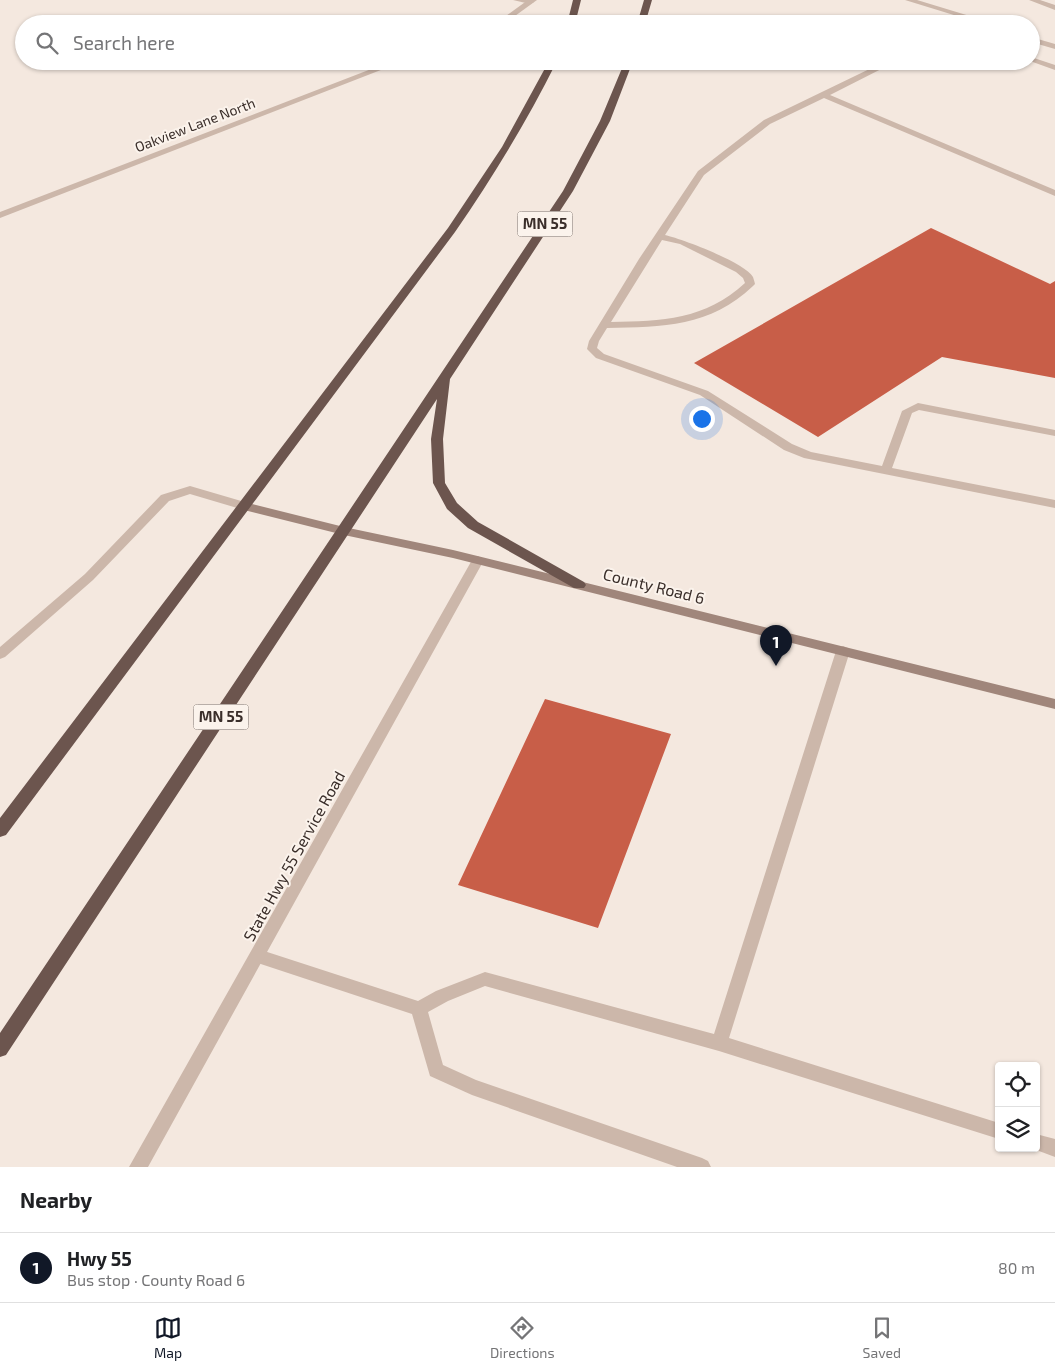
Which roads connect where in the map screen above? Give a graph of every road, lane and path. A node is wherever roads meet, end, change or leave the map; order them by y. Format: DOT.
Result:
graph roads {
  1 [pos="517,0"];
  2 [pos="577,0"];
  3 [pos="648,0"];
  4 [pos="909,0"];
  5 [pos="1033,0"];
  6 [pos="531,1"];
  7 [pos="1055,8"];
  8 [pos="512,15"];
  9 [pos="573,15"];
  10 [pos="644,15"];
  11 [pos="961,15"];
  12 [pos="1040,41"];
  13 [pos="1055,47"];
  14 [pos="1040,62"];
  15 [pos="1055,68"];
  16 [pos="377,70"];
  17 [pos="549,70"];
  18 [pos="625,70"];
  19 [pos="874,70"];
  20 [pos="824,94"];
  21 [pos="1055,193"];
  22 [pos="0,215"];
  23 [pos="659,236"];
  24 [pos="604,325"];
  25 [pos="445,378"];
  26 [pos="1055,433"];
  27 [pos="886,470"];
  28 [pos="1055,504"];
  29 [pos="244,506"];
  30 [pos="344,531"];
  31 [pos="478,560"];
  32 [pos="580,585"];
  33 [pos="843,651"];
  34 [pos="0,654"];
  35 [pos="1055,704"];
  36 [pos="0,830"];
  37 [pos="258,956"];
  38 [pos="419,1009"];
  39 [pos="719,1043"];
  40 [pos="0,1049"];
  41 [pos="995,1130"];
  42 [pos="1040,1143"];
  43 [pos="1055,1148"];
  44 [pos="138,1167"];
  45 [pos="702,1167"];
  1 -- 6 [label="street"];
  2 -- 9 [label="highway"];
  3 -- 10 [label="highway"];
  4 -- 11 [label="street"];
  5 -- 7 [label="street"];
  6 -- 8 [label="street"];
  12 -- 13 [label="street"];
  14 -- 15 [label="street"];
  16 -- 22 [label="street, Oakview Lane North"];
  17 -- 29 [label="highway"];
  18 -- 25 [label="highway, MN 55"];
  19 -- 20 [label="street"];
  20 -- 21 [label="street"];
  20 -- 23 [label="street"];
  23 -- 24 [label="street"];
  23 -- 24 [label="street"];
  24 -- 27 [label="street"];
  25 -- 30 [label="highway, MN 55"];
  25 -- 32 [label="highway"];
  26 -- 27 [label="street"];
  27 -- 28 [label="street"];
  29 -- 30 [label="main road, County Road 6"];
  29 -- 34 [label="street"];
  29 -- 36 [label="highway"];
  30 -- 31 [label="main road, County Road 6"];
  30 -- 40 [label="highway, MN 55"];
  31 -- 32 [label="main road, County Road 6"];
  31 -- 37 [label="street, State Hwy 55 Service Road"];
  32 -- 33 [label="main road, County Road 6"];
  33 -- 35 [label="main road, County Road 6"];
  33 -- 39 [label="street"];
  37 -- 38 [label="street"];
  37 -- 44 [label="street, State Hwy 55 Service Road"];
  38 -- 39 [label="street"];
  38 -- 45 [label="street"];
  39 -- 41 [label="street"];
  42 -- 43 [label="street"];
}
